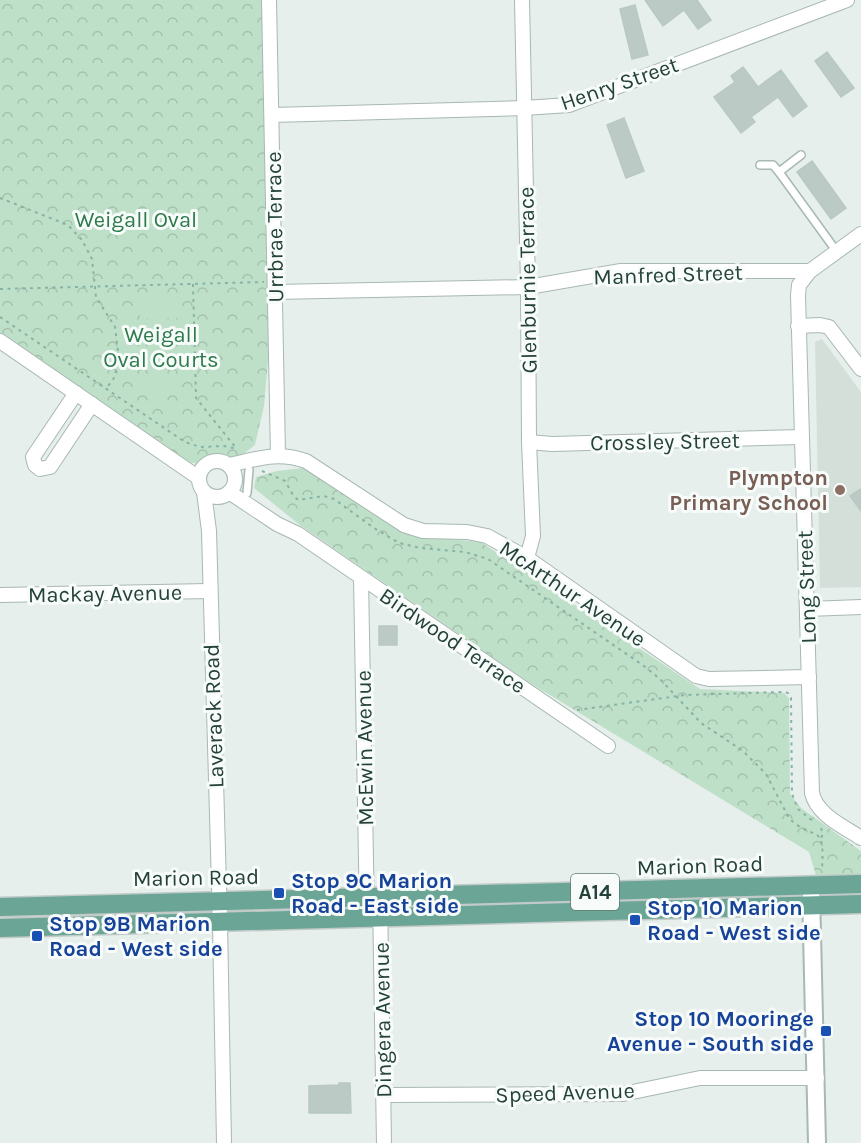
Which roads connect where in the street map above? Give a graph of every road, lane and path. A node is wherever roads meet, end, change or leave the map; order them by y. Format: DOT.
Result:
graph roads {
  1 [pos="269,0"];
  2 [pos="522,0"];
  3 [pos="847,0"];
  4 [pos="524,108"];
  5 [pos="272,115"];
  6 [pos="801,155"];
  7 [pos="760,165"];
  8 [pos="779,172"];
  9 [pos="0,198"];
  10 [pos="861,234"];
  11 [pos="837,252"];
  12 [pos="810,271"];
  13 [pos="264,282"];
  14 [pos="193,284"];
  15 [pos="96,285"];
  16 [pos="528,287"];
  17 [pos="0,289"];
  18 [pos="274,292"];
  19 [pos="0,317"];
  20 [pos="798,326"];
  21 [pos="0,341"];
  22 [pos="861,369"];
  23 [pos="106,389"];
  24 [pos="76,393"];
  25 [pos="92,404"];
  26 [pos="801,437"];
  27 [pos="529,442"];
  28 [pos="236,448"];
  29 [pos="241,452"];
  30 [pos="278,455"];
  31 [pos="254,470"];
  32 [pos="202,472"];
  33 [pos="224,485"];
  34 [pos="247,493"];
  35 [pos="298,534"];
  36 [pos="527,558"];
  37 [pos="362,578"];
  38 [pos="209,591"];
  39 [pos="0,595"];
  40 [pos="861,607"];
  41 [pos="808,609"];
  42 [pos="809,677"];
  43 [pos="676,697"];
  44 [pos="567,717"];
  45 [pos="608,746"];
  46 [pos="821,838"];
  47 [pos="861,838"];
  48 [pos="817,881"];
  49 [pos="861,884"];
  50 [pos="374,898"];
  51 [pos="219,900"];
  52 [pos="861,904"];
  53 [pos="812,905"];
  54 [pos="0,907"];
  55 [pos="374,918"];
  56 [pos="220,922"];
  57 [pos="0,928"];
  58 [pos="817,1078"];
  59 [pos="384,1095"];
  60 [pos="224,1143"];
  61 [pos="384,1143"];
  62 [pos="818,1143"];
  1 -- 5 [label="street, Urrbrae Terrace"];
  2 -- 4 [label="street, Glenburnie Terrace"];
  3 -- 4 [label="street, Henry Street"];
  4 -- 5 [label="street, Henry Street"];
  4 -- 16 [label="street, Glenburnie Terrace"];
  5 -- 18 [label="street, Urrbrae Terrace"];
  6 -- 8 [label="lane"];
  7 -- 8 [label="lane"];
  8 -- 11 [label="lane"];
  9 -- 15 [label="path"];
  10 -- 11 [label="street"];
  11 -- 12 [label="street"];
  12 -- 16 [label="street, Manfred Street"];
  12 -- 20 [label="street, Long Street"];
  13 -- 14 [label="path"];
  14 -- 15 [label="path"];
  14 -- 28 [label="path"];
  15 -- 17 [label="path"];
  15 -- 23 [label="path"];
  16 -- 18 [label="street, Manfred Street"];
  16 -- 27 [label="street, Glenburnie Terrace"];
  18 -- 30 [label="street, Urrbrae Terrace"];
  19 -- 23 [label="path"];
  20 -- 22 [label="street"];
  20 -- 26 [label="street, Long Street"];
  21 -- 24 [label="street"];
  23 -- 28 [label="path"];
  24 -- 25 [label="street"];
  24 -- 25 [label="street"];
  25 -- 32 [label="street"];
  26 -- 27 [label="street, Crossley Street"];
  26 -- 41 [label="street, Long Street"];
  27 -- 36 [label="street, Glenburnie Terrace"];
  28 -- 29 [label="path"];
  30 -- 31 [label="street"];
  30 -- 33 [label="street, McArthur Avenue"];
  30 -- 36 [label="street, McArthur Avenue"];
  31 -- 33 [label="street"];
  31 -- 34 [label="lane"];
  31 -- 43 [label="path"];
  32 -- 33 [label="street"];
  32 -- 33 [label="street, McArthur Avenue"];
  33 -- 34 [label="street, Birdwood Terrace"];
  33 -- 35 [label="street, Birdwood Terrace"];
  33 -- 38 [label="street, Laverack Road"];
  34 -- 35 [label="street, Birdwood Terrace"];
  35 -- 37 [label="street, Birdwood Terrace"];
  36 -- 42 [label="street, McArthur Avenue"];
  37 -- 44 [label="street, Birdwood Terrace"];
  37 -- 50 [label="street, McEwin Avenue"];
  38 -- 39 [label="street, Mackay Avenue"];
  38 -- 51 [label="street, Laverack Road"];
  40 -- 41 [label="street"];
  41 -- 42 [label="street, Long Street"];
  42 -- 47 [label="street, Long Street"];
  43 -- 44 [label="path"];
  43 -- 46 [label="path"];
  43 -- 46 [label="path"];
  44 -- 45 [label="street, Birdwood Terrace"];
  46 -- 48 [label="path"];
  48 -- 49 [label="main road, Marion Road / A14"];
  48 -- 50 [label="main road, Marion Road / A14"];
  48 -- 53 [label="street"];
  50 -- 51 [label="main road, Marion Road / A14"];
  50 -- 55 [label="street, McEwin Avenue"];
  51 -- 54 [label="main road, Marion Road / A14"];
  51 -- 56 [label="street, Laverack Road"];
  52 -- 53 [label="main road, Marion Road / A14"];
  53 -- 55 [label="main road, Marion Road / A14"];
  53 -- 58 [label="street"];
  55 -- 56 [label="main road, Marion Road / A14"];
  55 -- 59 [label="street, Dingera Avenue"];
  56 -- 57 [label="main road, Marion Road / A14"];
  56 -- 60 [label="street, Laverack Road"];
  58 -- 59 [label="street, Speed Avenue"];
  58 -- 62 [label="street"];
  59 -- 61 [label="street, Dingera Avenue"];
}
